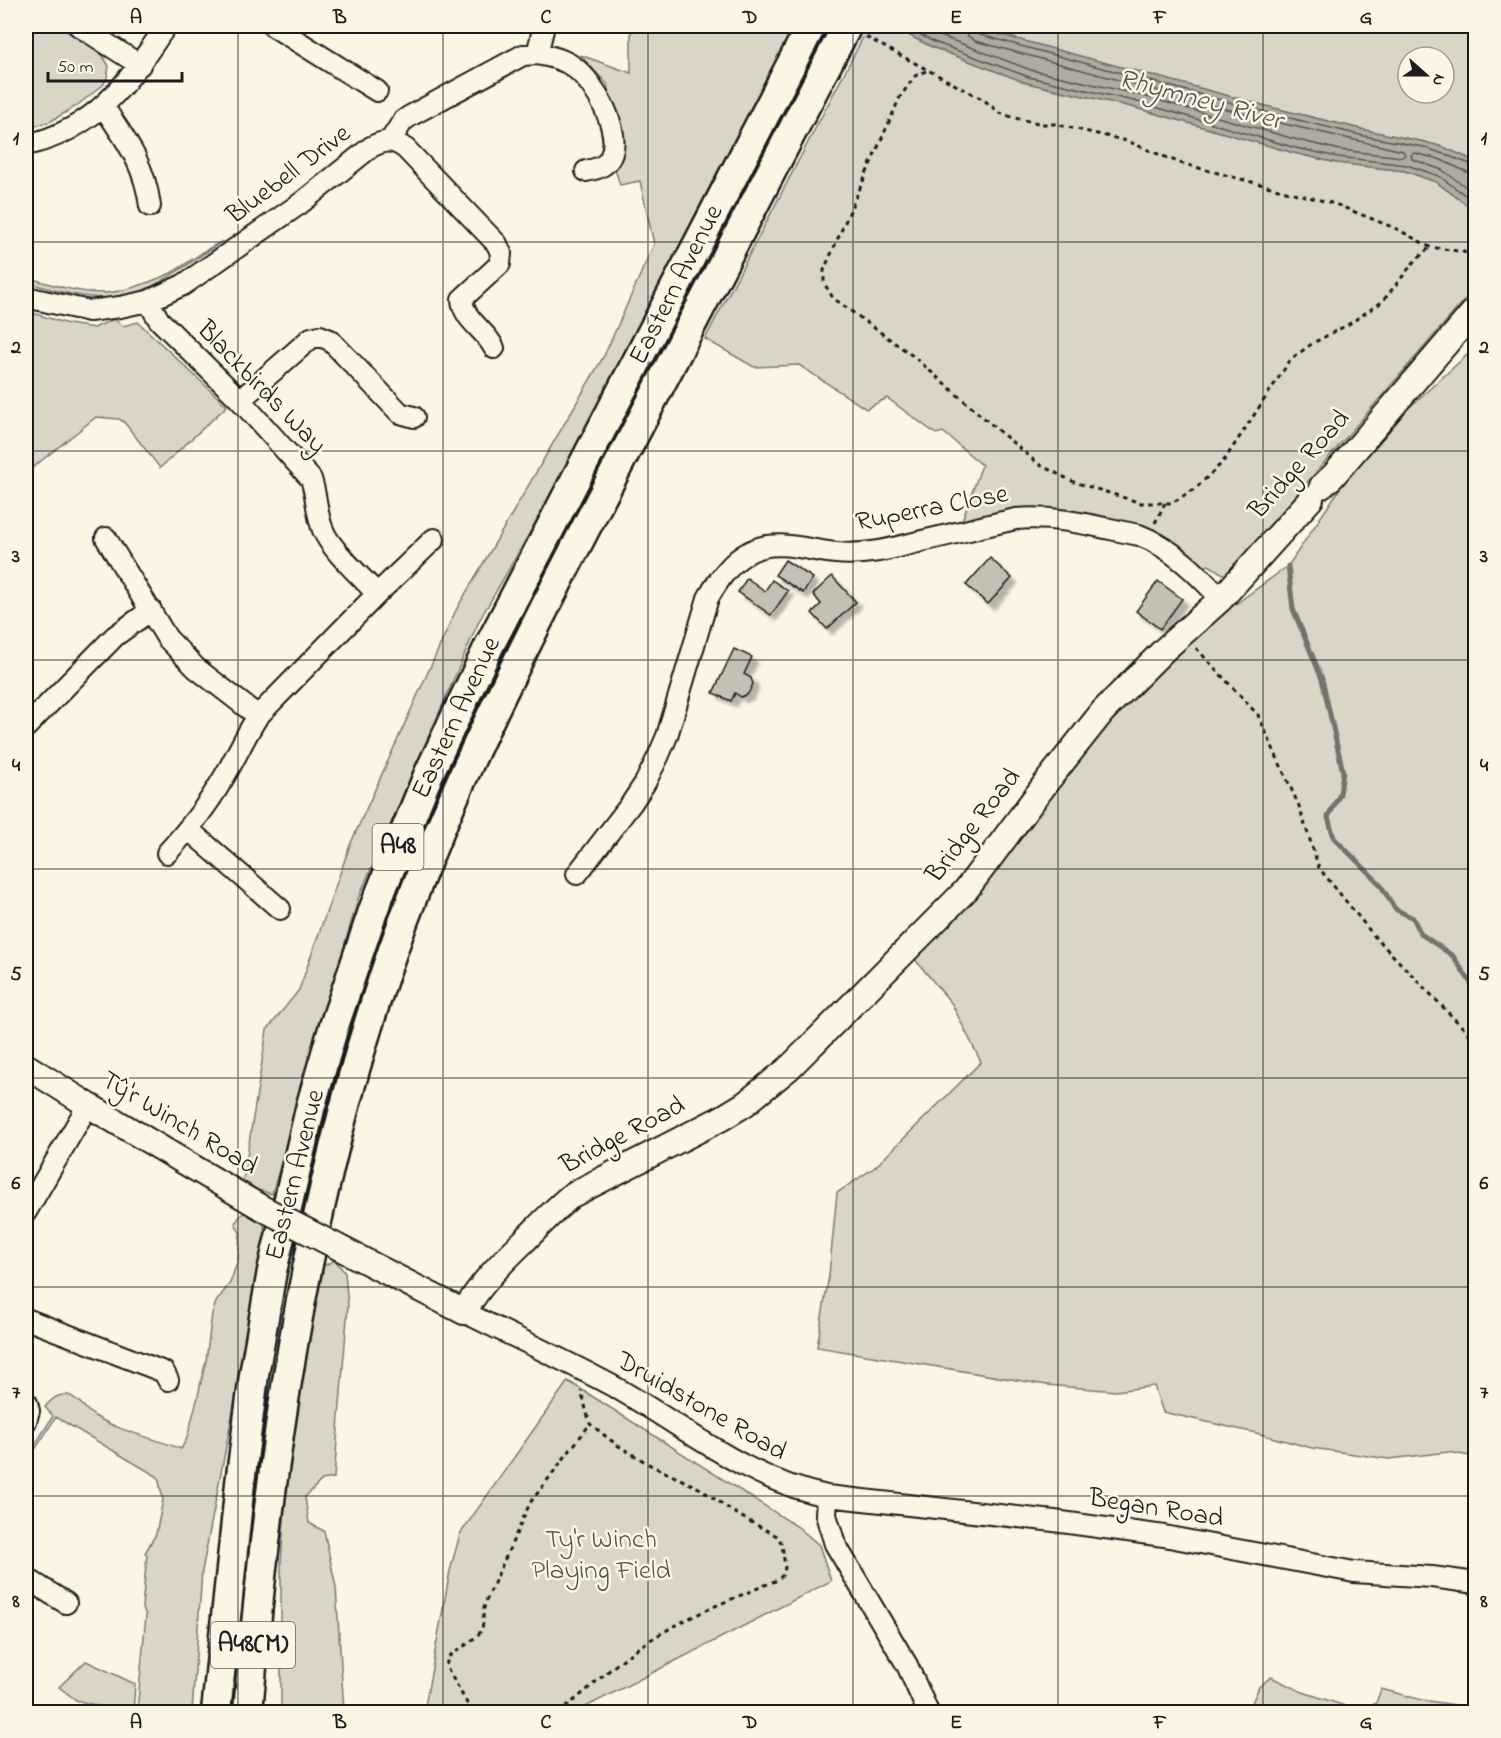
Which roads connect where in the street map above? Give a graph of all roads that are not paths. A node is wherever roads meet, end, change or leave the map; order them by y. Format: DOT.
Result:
graph roads {
  1 [pos="79,26"];
  2 [pos="166,26"];
  3 [pos="273,26"];
  4 [pos="544,26"];
  5 [pos="812,26"];
  6 [pos="854,31"];
  7 [pos="537,54"];
  8 [pos="140,64"];
  9 [pos="377,91"];
  10 [pos="103,106"];
  11 [pos="390,141"];
  12 [pos="26,145"];
  13 [pos="586,171"];
  14 [pos="150,206"];
  15 [pos="26,297"];
  16 [pos="148,301"];
  17 [pos="1476,309"];
  18 [pos="494,348"];
  19 [pos="240,400"];
  20 [pos="414,417"];
  21 [pos="106,538"];
  22 [pos="434,539"];
  23 [pos="377,594"];
  24 [pos="1221,599"];
  25 [pos="151,610"];
  26 [pos="258,716"];
  27 [pos="26,726"];
  28 [pos="188,830"];
  29 [pos="167,853"];
  30 [pos="578,874"];
  31 [pos="280,909"];
  32 [pos="26,1066"];
  33 [pos="88,1106"];
  34 [pos="26,1212"];
  35 [pos="464,1312"];
  36 [pos="26,1319"];
  37 [pos="168,1380"];
  38 [pos="827,1496"];
  39 [pos="26,1578"];
  40 [pos="261,1578"];
  41 [pos="1476,1583"];
  42 [pos="66,1603"];
  43 [pos="216,1713"];
  44 [pos="248,1713"];
  45 [pos="264,1713"];
  46 [pos="928,1713"];
  1 -- 8 [label="street"];
  2 -- 8 [label="street"];
  3 -- 9 [label="street"];
  4 -- 7 [label="street"];
  5 -- 43 [label="highway, Eastern Avenue / A48"];
  6 -- 40 [label="highway, Eastern Avenue / A48, bridge"];
  7 -- 11 [label="street"];
  7 -- 13 [label="street"];
  8 -- 10 [label="street"];
  10 -- 12 [label="street"];
  10 -- 14 [label="street"];
  11 -- 16 [label="street, Bluebell Drive"];
  11 -- 18 [label="street, Bluebell Drive"];
  15 -- 16 [label="street, Bluebell Drive"];
  16 -- 19 [label="street, Blackbirds Way"];
  17 -- 24 [label="main road, Bridge Road"];
  19 -- 20 [label="street"];
  19 -- 23 [label="street, Blackbirds Way"];
  21 -- 25 [label="street"];
  22 -- 23 [label="street"];
  23 -- 26 [label="street"];
  24 -- 30 [label="street, Ruperra Close"];
  24 -- 35 [label="main road, Bridge Road"];
  25 -- 26 [label="street"];
  25 -- 27 [label="street"];
  26 -- 28 [label="street"];
  28 -- 29 [label="street"];
  28 -- 31 [label="street"];
  32 -- 33 [label="main road, Tŷ'r Winch Road"];
  33 -- 34 [label="street"];
  33 -- 35 [label="main road, Tŷ'r Winch Road, bridge"];
  35 -- 38 [label="street, Druidstone Road"];
  36 -- 37 [label="street"];
  38 -- 41 [label="street, Began Road"];
  38 -- 46 [label="street"];
  39 -- 42 [label="street"];
  40 -- 44 [label="highway, A48(M)"];
  40 -- 45 [label="highway, A48"];
}
